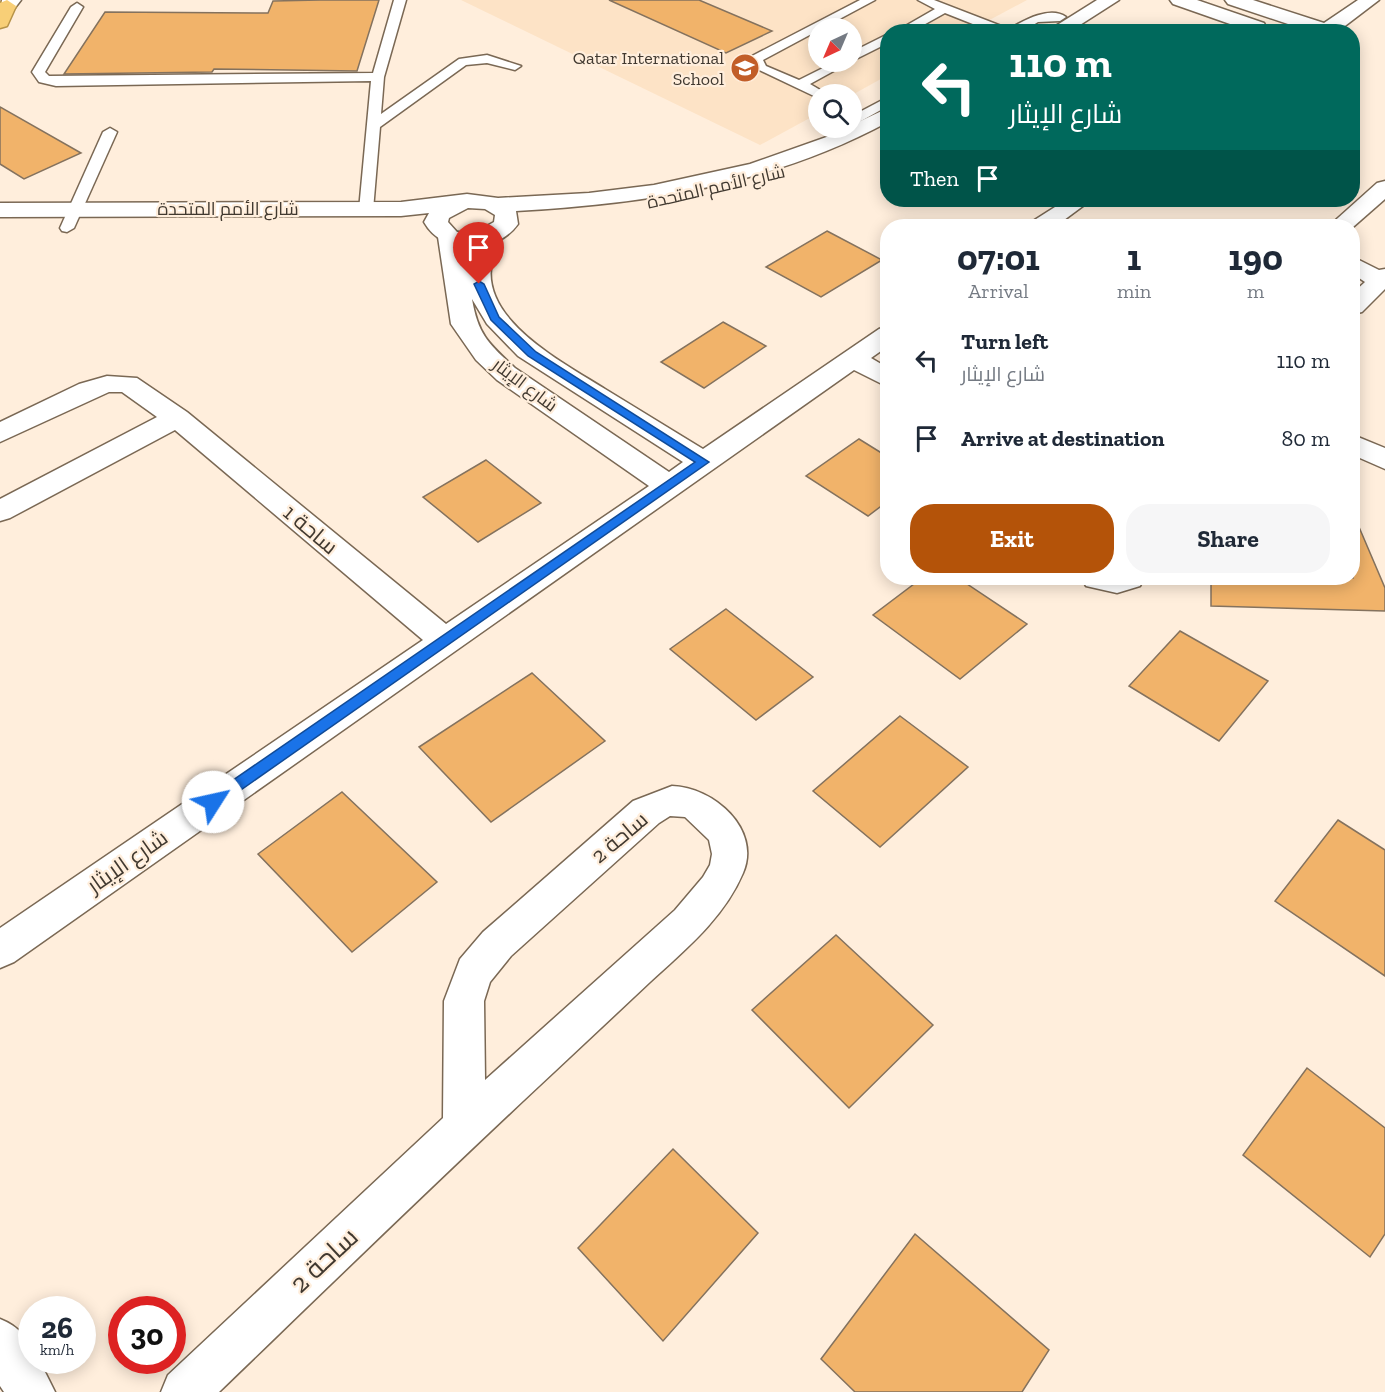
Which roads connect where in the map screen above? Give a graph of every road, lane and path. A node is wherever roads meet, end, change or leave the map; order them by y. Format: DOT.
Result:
graph roads {
  1 [pos="400,0"];
  2 [pos="869,0"];
  3 [pos="924,0"];
  4 [pos="1089,0"];
  5 [pos="1110,0"];
  6 [pos="1179,0"];
  7 [pos="1234,0"];
  8 [pos="1371,0"];
  9 [pos="77,7"];
  10 [pos="945,8"];
  11 [pos="916,24"];
  12 [pos="985,24"];
  13 [pos="1027,24"];
  14 [pos="1057,24"];
  15 [pos="1247,24"];
  16 [pos="1304,24"];
  17 [pos="1335,24"];
  18 [pos="880,42"];
  19 [pos="862,52"];
  20 [pos="515,66"];
  21 [pos="824,72"];
  22 [pos="378,77"];
  23 [pos="799,85"];
  24 [pos="808,89"];
  25 [pos="880,106"];
  26 [pos="862,113"];
  27 [pos="865,114"];
  28 [pos="862,116"];
  29 [pos="880,117"];
  30 [pos="862,123"];
  31 [pos="373,126"];
  32 [pos="110,132"];
  33 [pos="880,132"];
  34 [pos="827,138"];
  35 [pos="1385,188"];
  36 [pos="457,204"];
  37 [pos="496,205"];
  38 [pos="1070,207"];
  39 [pos="0,210"];
  40 [pos="366,210"];
  41 [pos="71,218"];
  42 [pos="1052,219"];
  43 [pos="1348,219"];
  44 [pos="0,230"];
  45 [pos="444,232"];
  46 [pos="497,232"];
  47 [pos="1360,267"];
  48 [pos="1382,278"];
  49 [pos="1360,300"];
  50 [pos="880,340"];
  51 [pos="854,359"];
  52 [pos="880,374"];
  53 [pos="177,418"];
  54 [pos="0,433"];
  55 [pos="1360,448"];
  56 [pos="1385,460"];
  57 [pos="703,462"];
  58 [pos="669,486"];
  59 [pos="0,511"];
  60 [pos="445,641"];
  61 [pos="0,950"];
  62 [pos="464,1127"];
  63 [pos="0,1342"];
  64 [pos="31,1392"];
  65 [pos="184,1392"];
  1 -- 22 [label="lane"];
  2 -- 23 [label="lane"];
  3 -- 10 [label="lane"];
  4 -- 14 [label="street"];
  5 -- 14 [label="street"];
  6 -- 15 [label="street"];
  7 -- 16 [label="street"];
  8 -- 17 [label="street"];
  9 -- 22 [label="lane"];
  10 -- 11 [label="lane"];
  10 -- 12 [label="lane"];
  13 -- 14 [label="lane"];
  18 -- 19 [label="lane"];
  20 -- 31 [label="lane"];
  21 -- 23 [label="lane"];
  22 -- 31 [label="lane"];
  23 -- 24 [label="lane"];
  25 -- 27 [label="lane"];
  26 -- 27 [label="lane"];
  27 -- 28 [label="lane"];
  29 -- 30 [label="street, شارع الأمم المتحدة"];
  31 -- 40 [label="lane"];
  32 -- 41 [label="lane"];
  33 -- 46 [label="street, شارع الأمم المتحدة"];
  34 -- 37 [label="street, شارع الأمم المتحدة"];
  35 -- 43 [label="street"];
  36 -- 37 [label="street, شارع الأمم المتحدة"];
  36 -- 40 [label="street, شارع الأمم المتحدة"];
  36 -- 45 [label="street"];
  37 -- 46 [label="street"];
  38 -- 42 [label="street"];
  39 -- 41 [label="street, شارع الأمم المتحدة"];
  40 -- 41 [label="street, شارع الأمم المتحدة"];
  41 -- 44 [label="street, شارع الأمم المتحدة"];
  41 -- 45 [label="street, شارع الأمم المتحدة"];
  45 -- 46 [label="street, شارع الأمم المتحدة"];
  45 -- 58 [label="street, شارع الإيثار"];
  46 -- 57 [label="street, شارع الإيثار"];
  47 -- 48 [label="street"];
  48 -- 49 [label="street"];
  50 -- 51 [label="street, شارع الإيثار"];
  51 -- 52 [label="street"];
  51 -- 57 [label="street, شارع الإيثار"];
  53 -- 54 [label="street, ساحة 1"];
  53 -- 59 [label="street"];
  53 -- 60 [label="street, ساحة 1"];
  55 -- 56 [label="street"];
  57 -- 58 [label="street, شارع الإيثار"];
  58 -- 60 [label="street, شارع الإيثار"];
  60 -- 61 [label="street, شارع الإيثار"];
  62 -- 62 [label="street, ساحة 2"];
  62 -- 65 [label="street, ساحة 2"];
  63 -- 64 [label="street"];
}
